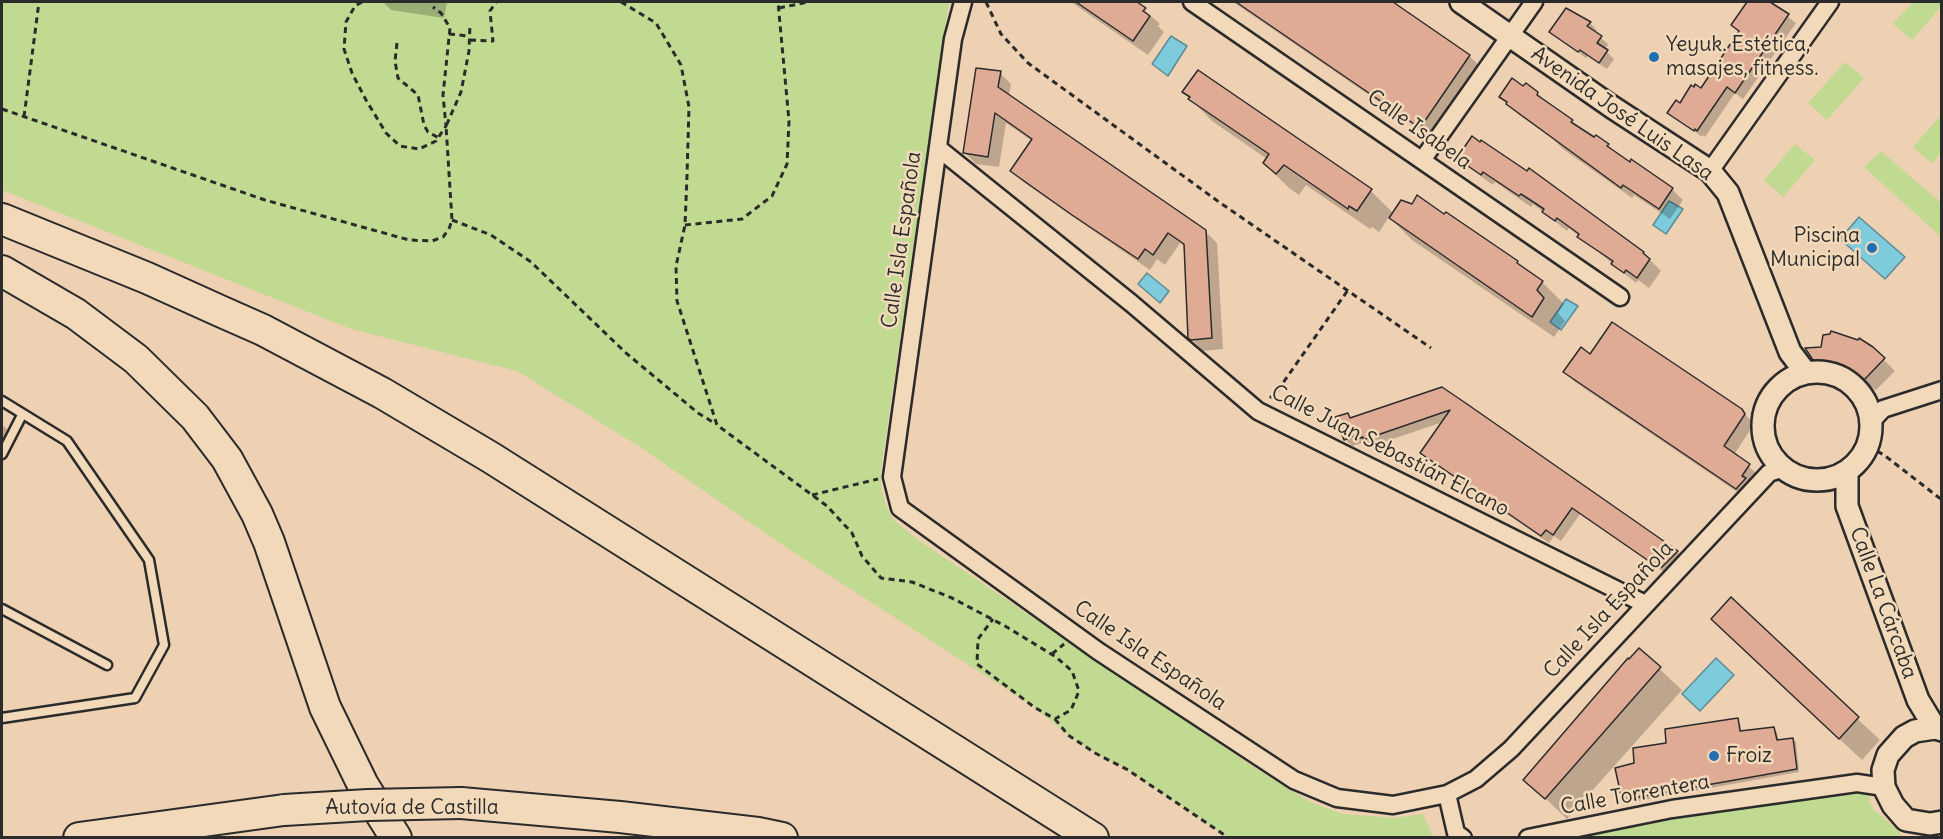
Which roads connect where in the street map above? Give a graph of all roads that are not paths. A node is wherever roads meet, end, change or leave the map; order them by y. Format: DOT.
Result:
graph roads {
  1 [pos="963,2"];
  2 [pos="1192,2"];
  3 [pos="1461,2"];
  4 [pos="1534,2"];
  5 [pos="1830,2"];
  6 [pos="1510,36"];
  7 [pos="938,148"];
  8 [pos="1422,159"];
  9 [pos="1710,171"];
  10 [pos="2,219"];
  11 [pos="2,271"];
  12 [pos="1620,297"];
  13 [pos="1797,376"];
  14 [pos="1941,390"];
  15 [pos="2,402"];
  16 [pos="1874,412"];
  17 [pos="22,415"];
  18 [pos="2,454"];
  19 [pos="1775,466"];
  20 [pos="1846,471"];
  21 [pos="1818,480"];
  22 [pos="1847,506"];
  23 [pos="1645,604"];
  24 [pos="2,609"];
  25 [pos="107,665"];
  26 [pos="2,718"];
  27 [pos="1931,730"];
  28 [pos="1884,779"];
  29 [pos="1447,794"];
  30 [pos="1906,828"];
  31 [pos="1931,828"];
  32 [pos="79,837"];
  33 [pos="396,837"];
  34 [pos="782,837"];
  35 [pos="1093,837"];
  36 [pos="1463,837"];
  37 [pos="1528,837"];
  1 -- 7 [label="street, Calle Isla Española"];
  2 -- 8 [label="street, Calle Isabela"];
  3 -- 6 [label="street, Avenida José Luis Lasa"];
  4 -- 6 [label="street"];
  5 -- 9 [label="street"];
  6 -- 8 [label="street"];
  6 -- 9 [label="street, Avenida José Luis Lasa"];
  7 -- 23 [label="street, Calle Juan Sebastián Elcano"];
  7 -- 29 [label="street, Calle Isla Española"];
  8 -- 12 [label="street, Calle Isabela"];
  9 -- 13 [label="street, Avenida José Luis Lasa"];
  10 -- 35 [label="highway"];
  11 -- 33 [label="highway"];
  13 -- 16 [label="street"];
  13 -- 19 [label="street"];
  14 -- 16 [label="street"];
  15 -- 17 [label="lane"];
  16 -- 20 [label="street"];
  17 -- 18 [label="lane"];
  17 -- 26 [label="lane"];
  19 -- 21 [label="street"];
  19 -- 23 [label="street, Calle Isla Española"];
  20 -- 21 [label="street"];
  20 -- 22 [label="street, Calle La Cárcaba"];
  21 -- 22 [label="street, Calle La Cárcaba"];
  22 -- 27 [label="street, Calle La Cárcaba"];
  23 -- 29 [label="street, Calle Isla Española"];
  24 -- 25 [label="lane"];
  27 -- 28 [label="street"];
  28 -- 30 [label="street"];
  28 -- 37 [label="street, Calle Torrentera"];
  29 -- 36 [label="street"];
  30 -- 31 [label="street"];
  32 -- 34 [label="highway, Autovía de Castilla, bridge"];
}
